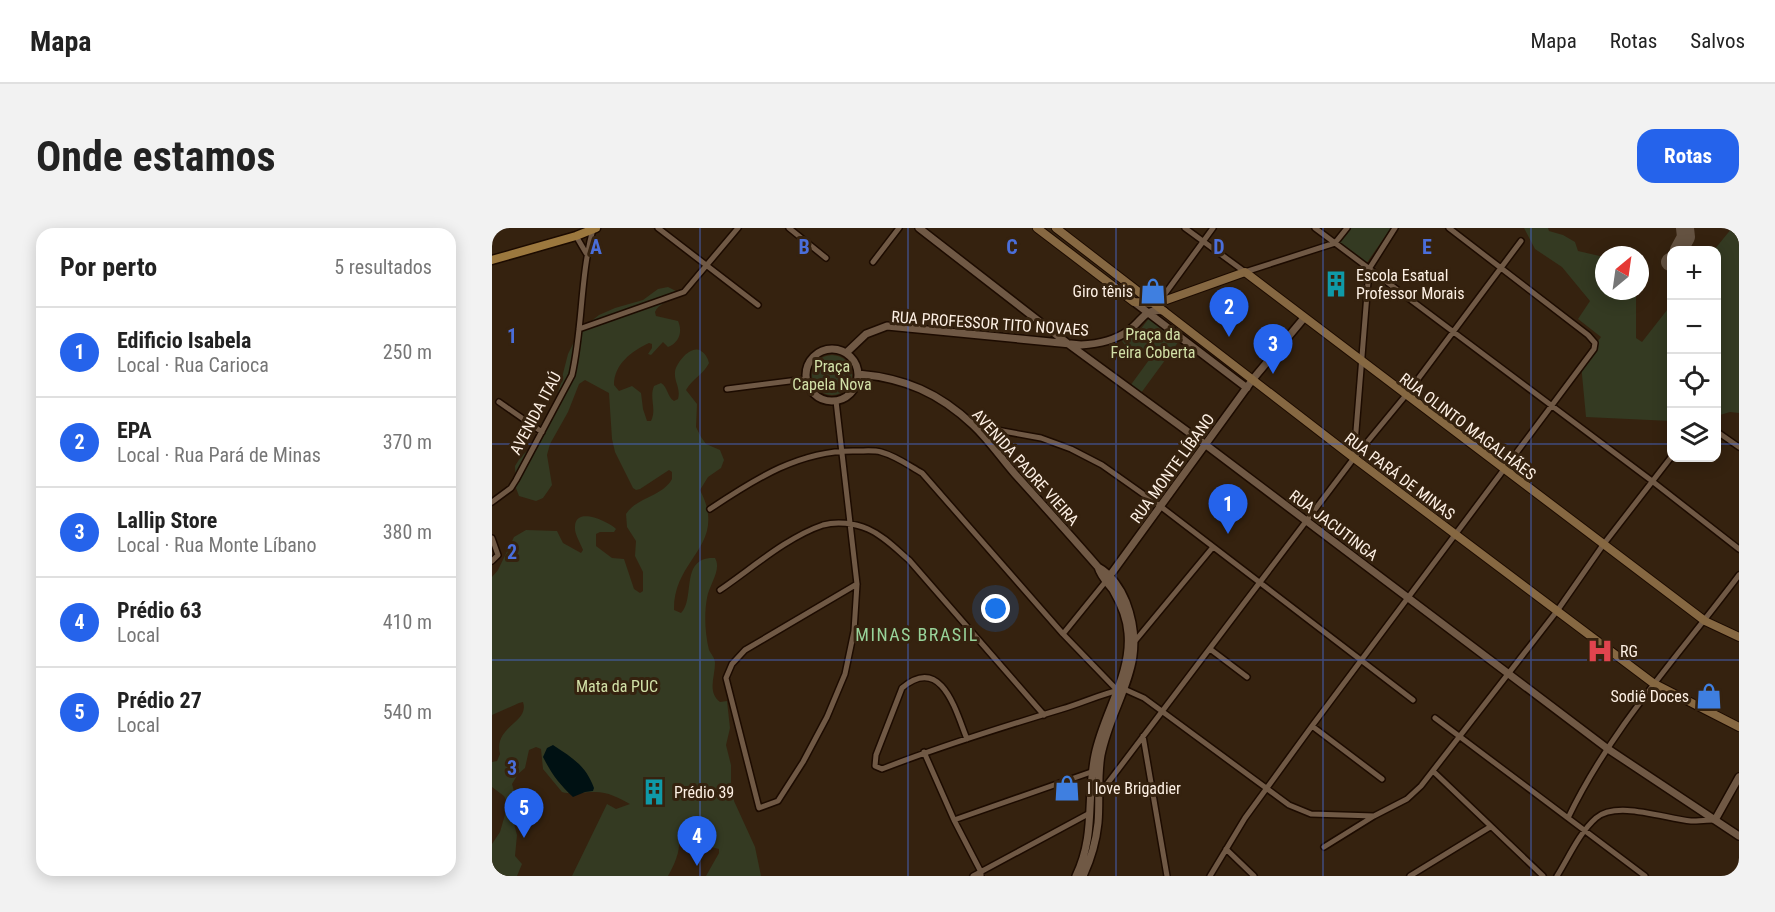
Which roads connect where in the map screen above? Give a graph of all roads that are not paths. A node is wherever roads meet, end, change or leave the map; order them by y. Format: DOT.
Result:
graph roads {
  1 [pos="658,228"];
  2 [pos="738,228"];
  3 [pos="789,228"];
  4 [pos="899,228"];
  5 [pos="919,228"];
  6 [pos="1037,228"];
  7 [pos="1056,228"];
  8 [pos="1185,228"];
  9 [pos="1213,228"];
  10 [pos="1315,228"];
  11 [pos="1347,228"];
  12 [pos="1395,228"];
  13 [pos="1449,228"];
  14 [pos="594,229"];
  15 [pos="576,236"];
  16 [pos="1202,241"];
  17 [pos="1521,241"];
  18 [pos="1335,243"];
  19 [pos="586,253"];
  20 [pos="826,258"];
  21 [pos="492,260"];
  22 [pos="873,262"];
  23 [pos="706,267"];
  24 [pos="1501,268"];
  25 [pos="1368,269"];
  26 [pos="1245,272"];
  27 [pos="1134,302"];
  28 [pos="1156,303"];
  29 [pos="758,305"];
  30 [pos="1164,311"];
  31 [pos="1147,312"];
  32 [pos="1304,318"];
  33 [pos="579,329"];
  34 [pos="1452,332"];
  35 [pos="1068,344"];
  36 [pos="846,353"];
  37 [pos="1361,361"];
  38 [pos="858,374"];
  39 [pos="806,379"];
  40 [pos="1253,379"];
  41 [pos="1247,388"];
  42 [pos="727,389"];
  43 [pos="1406,395"];
  44 [pos="836,401"];
  45 [pos="499,402"];
  46 [pos="1551,407"];
  47 [pos="975,426"];
  48 [pos="542,432"];
  49 [pos="1721,434"];
  50 [pos="1206,445"];
  51 [pos="1739,447"];
  52 [pos="842,450"];
  53 [pos="1354,458"];
  54 [pos="1667,461"];
  55 [pos="1504,470"];
  56 [pos="1652,481"];
  57 [pos="492,502"];
  58 [pos="1160,506"];
  59 [pos="710,509"];
  60 [pos="1306,521"];
  61 [pos="848,523"];
  62 [pos="1456,536"];
  63 [pos="492,537"];
  64 [pos="1603,545"];
  65 [pos="1213,547"];
  66 [pos="1739,549"];
  67 [pos="492,561"];
  68 [pos="1739,575"];
  69 [pos="1108,579"];
  70 [pos="857,584"];
  71 [pos="1260,584"];
  72 [pos="720,590"];
  73 [pos="1409,599"];
  74 [pos="1557,611"];
  75 [pos="1705,621"];
  76 [pos="1063,634"];
  77 [pos="1739,637"];
  78 [pos="1135,641"];
  79 [pos="1210,649"];
  80 [pos="1361,662"];
  81 [pos="1508,674"];
  82 [pos="1247,677"];
  83 [pos="1653,683"];
  84 [pos="1120,689"];
  85 [pos="1413,700"];
  86 [pos="1163,712"];
  87 [pos="1044,715"];
  88 [pos="1435,718"];
  89 [pos="1312,726"];
  90 [pos="1739,727"];
  91 [pos="1143,736"];
  92 [pos="1460,737"];
  93 [pos="967,740"];
  94 [pos="1608,749"];
  95 [pos="924,752"];
  96 [pos="1096,770"];
  97 [pos="1433,771"];
  98 [pos="1739,777"];
  99 [pos="1382,779"];
  100 [pos="1267,790"];
  101 [pos="1094,797"];
  102 [pos="1695,807"];
  103 [pos="1090,813"];
  104 [pos="1374,816"];
  105 [pos="1568,818"];
  106 [pos="954,820"];
  107 [pos="1715,820"];
  108 [pos="1690,821"];
  109 [pos="1490,826"];
  110 [pos="1585,831"];
  111 [pos="1739,836"];
  112 [pos="1324,847"];
  113 [pos="1226,849"];
  114 [pos="981,874"];
  115 [pos="973,876"];
  116 [pos="1076,876"];
  117 [pos="1083,876"];
  118 [pos="1167,876"];
  119 [pos="1210,876"];
  120 [pos="1254,876"];
  121 [pos="1410,876"];
  122 [pos="1543,876"];
  123 [pos="1557,876"];
  124 [pos="1645,876"];
  1 -- 23 [label="street"];
  2 -- 23 [label="street"];
  3 -- 20 [label="street"];
  4 -- 22 [label="street"];
  5 -- 35 [label="street, RUA JACUTINGA"];
  6 -- 27 [label="main road"];
  7 -- 28 [label="main road, RUA PARÁ DE MINAS"];
  8 -- 16 [label="street, RUA OLINTO MAGALHÃES"];
  9 -- 16 [label="street"];
  10 -- 18 [label="street"];
  11 -- 18 [label="street"];
  12 -- 25 [label="street"];
  13 -- 24 [label="street"];
  14 -- 15 [label="main road"];
  14 -- 19 [label="street, AVENIDA ITAÚ"];
  15 -- 19 [label="street"];
  15 -- 21 [label="main road"];
  16 -- 26 [label="street, RUA OLINTO MAGALHÃES"];
  16 -- 28 [label="street"];
  17 -- 24 [label="street"];
  18 -- 25 [label="street"];
  18 -- 26 [label="street"];
  19 -- 33 [label="street, AVENIDA ITAÚ"];
  23 -- 29 [label="street"];
  23 -- 33 [label="street"];
  24 -- 34 [label="street"];
  24 -- 46 [label="street"];
  25 -- 34 [label="street"];
  25 -- 37 [label="street"];
  26 -- 28 [label="main road"];
  26 -- 32 [label="main road, RUA OLINTO MAGALHÃES"];
  27 -- 28 [label="main road"];
  27 -- 31 [label="street"];
  28 -- 30 [label="main road, RUA PARÁ DE MINAS"];
  30 -- 31 [label="street"];
  30 -- 40 [label="main road, RUA PARÁ DE MINAS"];
  31 -- 35 [label="street, RUA PROFESSOR TITO NOVAES"];
  31 -- 41 [label="street"];
  32 -- 37 [label="main road, RUA OLINTO MAGALHÃES"];
  32 -- 40 [label="street, RUA MONTE LÍBANO"];
  33 -- 48 [label="street, AVENIDA ITAÚ"];
  34 -- 43 [label="street"];
  34 -- 46 [label="street"];
  35 -- 36 [label="street, RUA PROFESSOR TITO NOVAES"];
  35 -- 50 [label="street, RUA JACUTINGA"];
  36 -- 38 [label="street"];
  36 -- 39 [label="street"];
  37 -- 43 [label="main road, RUA OLINTO MAGALHÃES"];
  37 -- 53 [label="street"];
  38 -- 44 [label="street"];
  38 -- 47 [label="street, AVENIDA PADRE VIEIRA"];
  39 -- 42 [label="street"];
  39 -- 44 [label="street"];
  40 -- 41 [label="street, RUA MONTE LÍBANO"];
  40 -- 53 [label="main road, RUA PARÁ DE MINAS"];
  41 -- 50 [label="street, RUA MONTE LÍBANO"];
  43 -- 53 [label="street"];
  43 -- 55 [label="main road, RUA OLINTO MAGALHÃES"];
  44 -- 52 [label="street"];
  45 -- 48 [label="street"];
  46 -- 55 [label="street"];
  46 -- 56 [label="street"];
  47 -- 58 [label="street"];
  47 -- 69 [label="street, AVENIDA PADRE VIEIRA"];
  48 -- 57 [label="street, AVENIDA ITAÚ"];
  49 -- 51 [label="street"];
  50 -- 58 [label="street, RUA MONTE LÍBANO"];
  50 -- 60 [label="street, RUA JACUTINGA"];
  52 -- 59 [label="street"];
  52 -- 61 [label="street"];
  52 -- 76 [label="street"];
  53 -- 60 [label="street"];
  53 -- 62 [label="main road, RUA PARÁ DE MINAS"];
  54 -- 56 [label="street"];
  55 -- 62 [label="street"];
  55 -- 64 [label="main road, RUA OLINTO MAGALHÃES"];
  56 -- 64 [label="street"];
  56 -- 66 [label="street"];
  58 -- 65 [label="street"];
  58 -- 69 [label="street, RUA MONTE LÍBANO"];
  60 -- 71 [label="street"];
  60 -- 73 [label="street, RUA JACUTINGA"];
  61 -- 70 [label="street"];
  61 -- 72 [label="street"];
  61 -- 87 [label="street"];
  62 -- 73 [label="street"];
  62 -- 74 [label="main road, RUA PARÁ DE MINAS"];
  63 -- 67 [label="street"];
  64 -- 74 [label="street"];
  64 -- 75 [label="main road, RUA OLINTO MAGALHÃES"];
  65 -- 71 [label="street"];
  65 -- 78 [label="street"];
  68 -- 75 [label="street"];
  69 -- 76 [label="street, RUA MONTE LÍBANO"];
  69 -- 78 [label="street"];
  69 -- 84 [label="street"];
  70 -- 70 [label="street"];
  71 -- 79 [label="street"];
  71 -- 80 [label="street"];
  73 -- 80 [label="street"];
  73 -- 81 [label="street, RUA JACUTINGA"];
  74 -- 81 [label="street"];
  74 -- 83 [label="main road, RUA PARÁ DE MINAS"];
  75 -- 77 [label="main road, RUA OLINTO MAGALHÃES"];
  75 -- 83 [label="street"];
  76 -- 84 [label="street"];
  78 -- 84 [label="street"];
  79 -- 82 [label="street"];
  79 -- 86 [label="street"];
  80 -- 85 [label="street"];
  80 -- 89 [label="street"];
  81 -- 92 [label="street"];
  81 -- 94 [label="street, RUA JACUTINGA"];
  83 -- 90 [label="main road, RUA PARÁ DE MINAS"];
  83 -- 94 [label="street"];
  84 -- 86 [label="street"];
  84 -- 87 [label="street"];
  84 -- 96 [label="street"];
  86 -- 91 [label="street"];
  86 -- 100 [label="street"];
  87 -- 93 [label="street"];
  88 -- 92 [label="street"];
  89 -- 99 [label="street"];
  89 -- 100 [label="street"];
  91 -- 101 [label="street"];
  91 -- 118 [label="street"];
  92 -- 97 [label="street"];
  92 -- 105 [label="street"];
  93 -- 95 [label="street"];
  93 -- 95 [label="street"];
  94 -- 102 [label="street, RUA JACUTINGA"];
  94 -- 105 [label="street"];
  95 -- 106 [label="street"];
  96 -- 101 [label="street"];
  96 -- 106 [label="street"];
  97 -- 104 [label="street"];
  97 -- 109 [label="street"];
  98 -- 107 [label="street"];
  100 -- 104 [label="street"];
  100 -- 113 [label="street"];
  101 -- 103 [label="street"];
  101 -- 117 [label="street"];
  102 -- 107 [label="street, RUA JACUTINGA"];
  102 -- 108 [label="street"];
  103 -- 114 [label="street"];
  103 -- 116 [label="street"];
  104 -- 112 [label="street"];
  105 -- 110 [label="street"];
  106 -- 114 [label="street"];
  107 -- 108 [label="street"];
  107 -- 111 [label="street, RUA JACUTINGA"];
  108 -- 110 [label="street"];
  109 -- 121 [label="street"];
  109 -- 122 [label="street"];
  110 -- 123 [label="street"];
  110 -- 124 [label="street"];
  113 -- 119 [label="street"];
  113 -- 120 [label="street"];
  114 -- 115 [label="street"];
}
